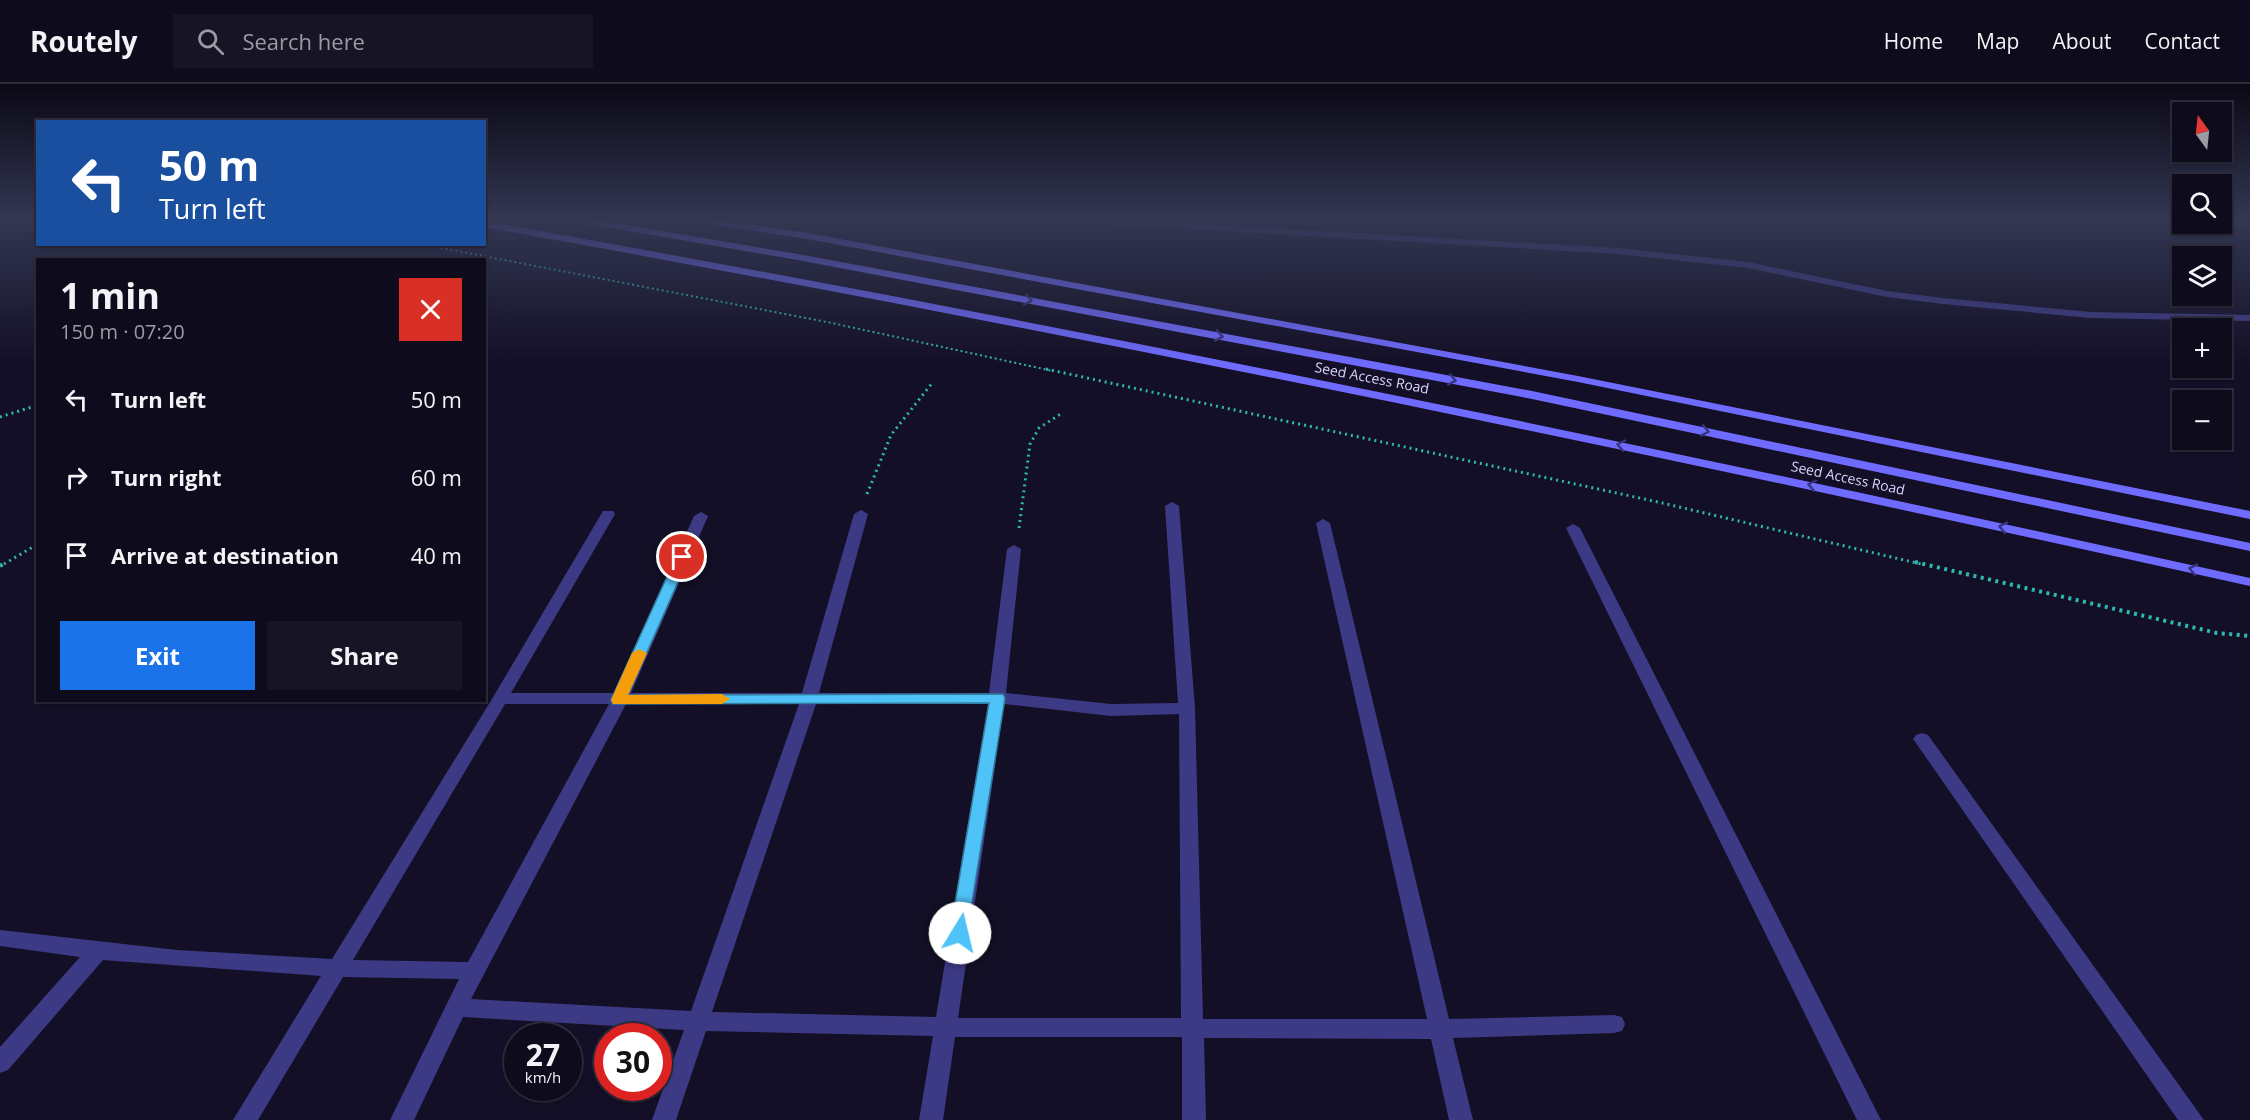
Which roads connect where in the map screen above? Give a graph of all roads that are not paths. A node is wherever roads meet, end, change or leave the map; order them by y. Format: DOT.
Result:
graph roads {
  1 [pos="735,267"];
  2 [pos="853,267"];
  3 [pos="977,267"];
  4 [pos="1759,267"];
  5 [pos="2250,318"];
  6 [pos="1172,506"];
  7 [pos="608,514"];
  8 [pos="861,514"];
  9 [pos="2250,515"];
  10 [pos="701,516"];
  11 [pos="1323,523"];
  12 [pos="1573,528"];
  13 [pos="2250,547"];
  14 [pos="1014,549"];
  15 [pos="2250,582"];
  16 [pos="997,698"];
  17 [pos="500,699"];
  18 [pos="809,699"];
  19 [pos="619,700"];
  20 [pos="1187,708"];
  21 [pos="1923,739"];
  22 [pos="0,938"];
  23 [pos="96,953"];
  24 [pos="338,969"];
  25 [pos="474,971"];
  26 [pos="457,1007"];
  27 [pos="697,1021"];
  28 [pos="1614,1024"];
  29 [pos="945,1028"];
  30 [pos="1191,1028"];
  31 [pos="1440,1029"];
  32 [pos="0,1064"];
  33 [pos="245,1120"];
  34 [pos="402,1120"];
  35 [pos="664,1120"];
  36 [pos="931,1120"];
  37 [pos="1194,1120"];
  38 [pos="1461,1120"];
  39 [pos="1869,1120"];
  40 [pos="2192,1120"];
  15 -- 1 [label="street, Seed Access Road, one-way"];
  2 -- 13 [label="street, Seed Access Road, one-way"];
  3 -- 9 [label="street"];
  4 -- 5 [label="street"];
  6 -- 20 [label="street"];
  7 -- 17 [label="street"];
  8 -- 18 [label="street"];
  10 -- 19 [label="street"];
  11 -- 31 [label="street"];
  12 -- 39 [label="street"];
  14 -- 16 [label="street"];
  16 -- 18 [label="street"];
  16 -- 20 [label="street"];
  16 -- 29 [label="street"];
  17 -- 19 [label="street"];
  17 -- 24 [label="street"];
  18 -- 19 [label="street"];
  18 -- 27 [label="street"];
  19 -- 25 [label="street"];
  20 -- 30 [label="street"];
  21 -- 40 [label="street"];
  22 -- 23 [label="street"];
  23 -- 24 [label="street"];
  23 -- 32 [label="street"];
  24 -- 25 [label="street"];
  24 -- 33 [label="street"];
  25 -- 26 [label="street"];
  26 -- 27 [label="street"];
  26 -- 34 [label="street"];
  27 -- 29 [label="street"];
  27 -- 35 [label="street"];
  28 -- 31 [label="street"];
  29 -- 30 [label="street"];
  29 -- 36 [label="street"];
  30 -- 31 [label="street"];
  30 -- 37 [label="street"];
  31 -- 38 [label="street"];
}
